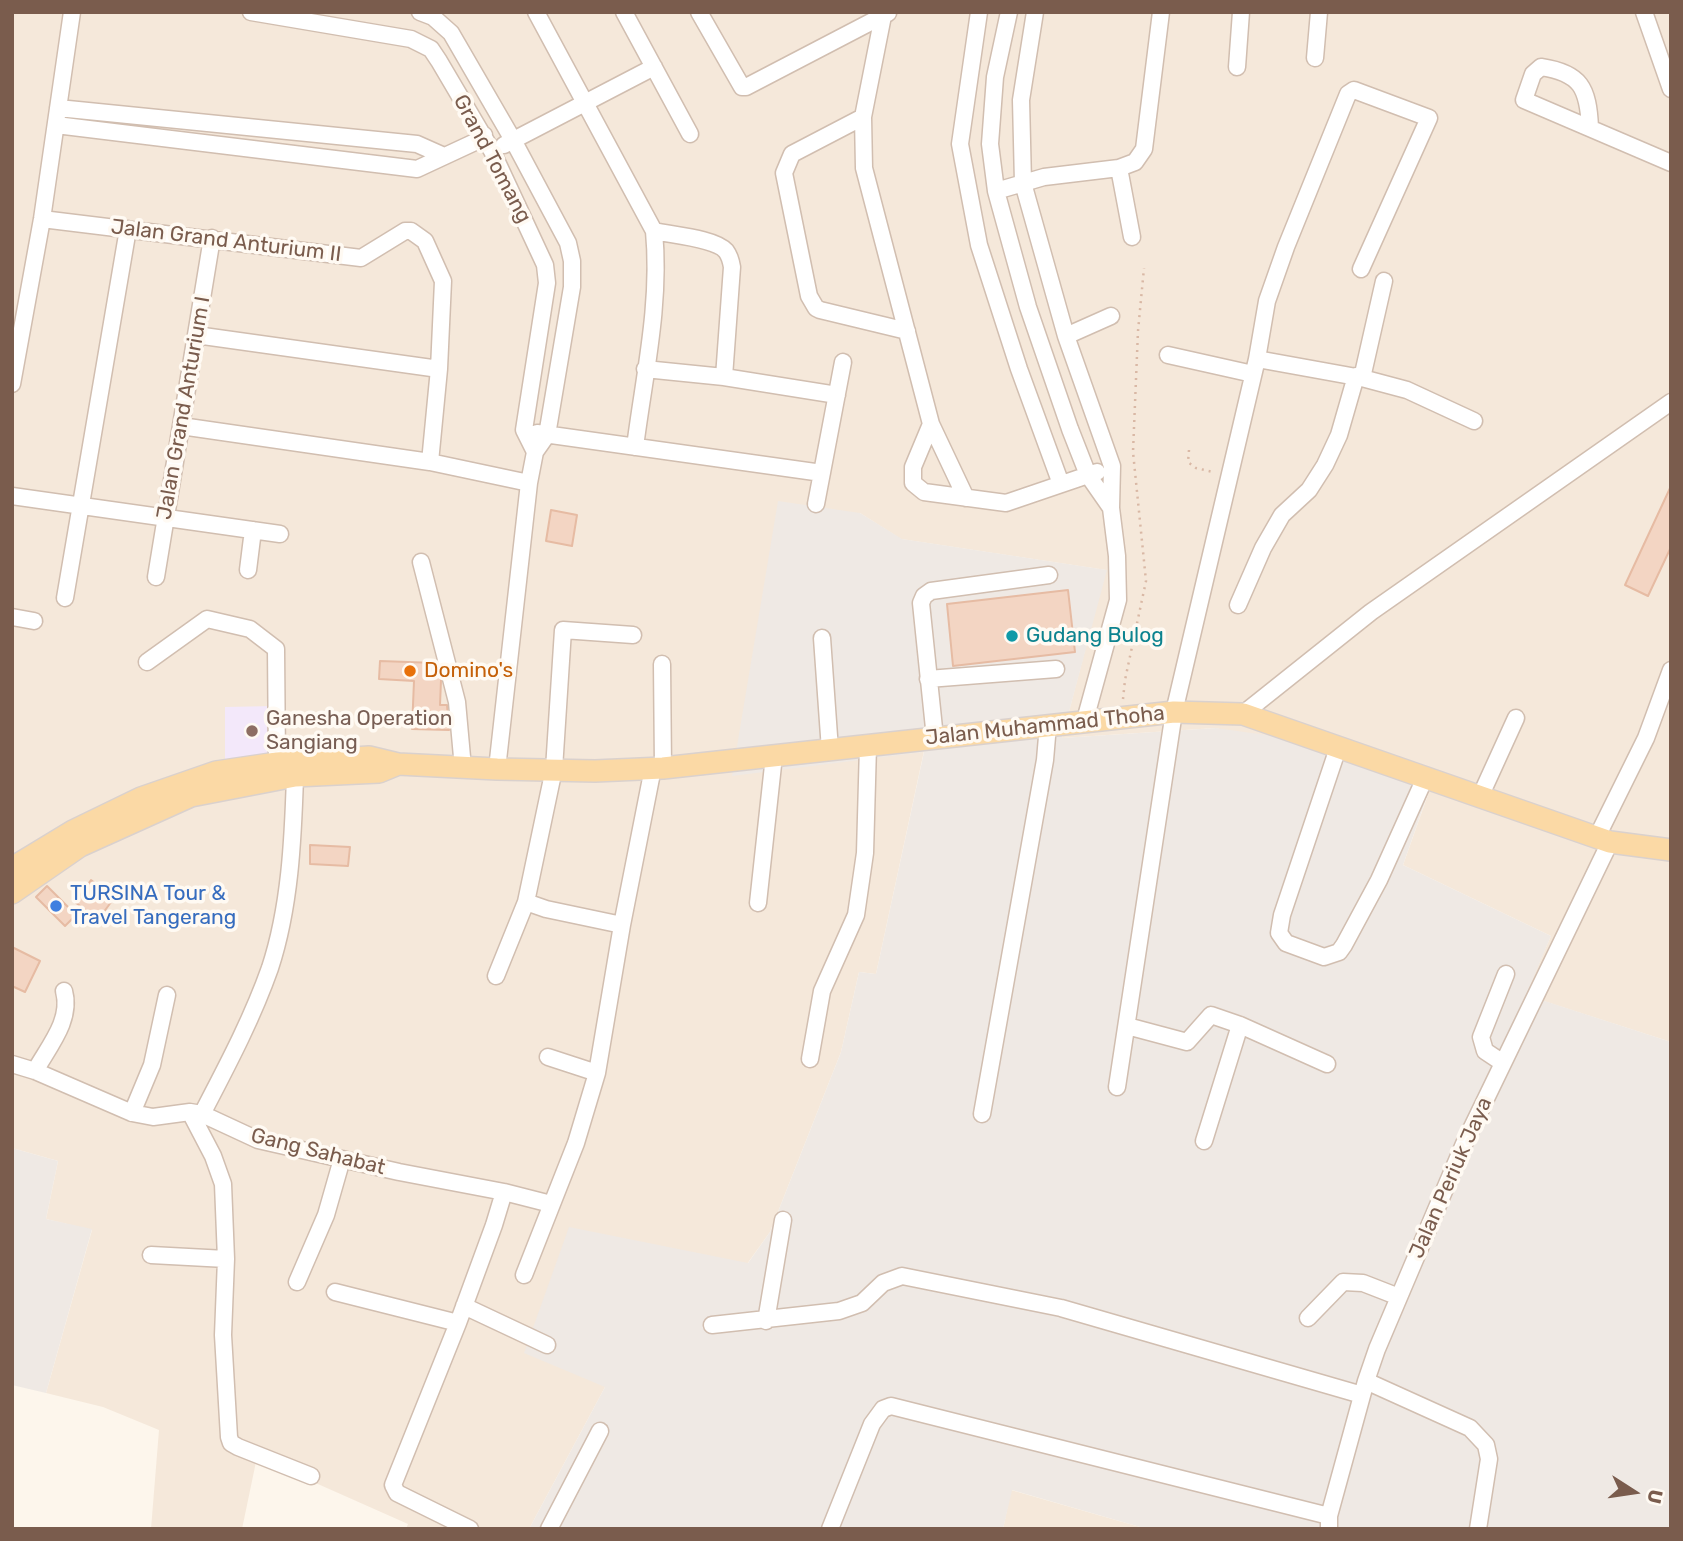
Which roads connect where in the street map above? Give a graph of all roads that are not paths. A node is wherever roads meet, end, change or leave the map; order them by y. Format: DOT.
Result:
graph roads {
  1 [pos="72,12"];
  2 [pos="251,12"];
  3 [pos="421,12"];
  4 [pos="536,12"];
  5 [pos="624,12"];
  6 [pos="699,12"];
  7 [pos="979,12"];
  8 [pos="1009,12"];
  9 [pos="1161,12"];
  10 [pos="1241,12"];
  11 [pos="1319,12"];
  12 [pos="1644,12"];
  13 [pos="1032,13"];
  14 [pos="887,14"];
  15 [pos="1315,58"];
  16 [pos="654,67"];
  17 [pos="1237,67"];
  18 [pos="1671,89"];
  19 [pos="585,104"];
  20 [pos="58,107"];
  21 [pos="863,117"];
  22 [pos="208,124"];
  23 [pos="56,125"];
  24 [pos="1590,127"];
  25 [pos="690,134"];
  26 [pos="484,135"];
  27 [pos="513,140"];
  28 [pos="206,143"];
  29 [pos="417,144"];
  30 [pos="961,144"];
  31 [pos="990,144"];
  32 [pos="492,151"];
  33 [pos="444,156"];
  34 [pos="1671,163"];
  35 [pos="1119,168"];
  36 [pos="417,169"];
  37 [pos="1023,183"];
  38 [pos="996,191"];
  39 [pos="42,219"];
  40 [pos="128,229"];
  41 [pos="653,232"];
  42 [pos="1132,237"];
  43 [pos="212,239"];
  44 [pos="1361,269"];
  45 [pos="1384,281"];
  46 [pos="1028,307"];
  47 [pos="1002,316"];
  48 [pos="1111,316"];
  49 [pos="906,331"];
  50 [pos="196,335"];
  51 [pos="1066,336"];
  52 [pos="1168,355"];
  53 [pos="843,362"];
  54 [pos="1255,366"];
  55 [pos="439,369"];
  56 [pos="645,369"];
  57 [pos="724,377"];
  58 [pos="1359,377"];
  59 [pos="12,384"];
  60 [pos="837,395"];
  61 [pos="1671,402"];
  62 [pos="1474,421"];
  63 [pos="931,424"];
  64 [pos="181,426"];
  65 [pos="524,430"];
  66 [pos="547,435"];
  67 [pos="635,447"];
  68 [pos="535,452"];
  69 [pos="430,462"];
  70 [pos="1112,466"];
  71 [pos="822,474"];
  72 [pos="1088,475"];
  73 [pos="529,483"];
  74 [pos="1061,484"];
  75 [pos="12,496"];
  76 [pos="966,498"];
  77 [pos="816,504"];
  78 [pos="80,506"];
  79 [pos="1111,508"];
  80 [pos="165,517"];
  81 [pos="253,530"];
  82 [pos="280,534"];
  83 [pos="421,562"];
  84 [pos="248,570"];
  85 [pos="1049,575"];
  86 [pos="156,577"];
  87 [pos="65,598"];
  88 [pos="1238,604"];
  89 [pos="12,617"];
  90 [pos="34,621"];
  91 [pos="633,635"];
  92 [pos="822,638"];
  93 [pos="147,662"];
  94 [pos="662,664"];
  95 [pos="1056,669"];
  96 [pos="1671,670"];
  97 [pos="928,679"];
  98 [pos="1174,712"];
  99 [pos="1243,713"];
  100 [pos="1516,718"];
  101 [pos="1085,720"];
  102 [pos="1048,725"];
  103 [pos="935,738"];
  104 [pos="868,746"];
  105 [pos="1338,748"];
  106 [pos="830,750"];
  107 [pos="774,756"];
  108 [pos="277,763"];
  109 [pos="398,764"];
  110 [pos="463,768"];
  111 [pos="658,768"];
  112 [pos="497,769"];
  113 [pos="554,769"];
  114 [pos="295,776"];
  115 [pos="1425,778"];
  116 [pos="1480,797"];
  117 [pos="77,838"];
  118 [pos="1603,840"];
  119 [pos="1671,850"];
  120 [pos="12,868"];
  121 [pos="12,893"];
  122 [pos="526,902"];
  123 [pos="758,903"];
  124 [pos="622,925"];
  125 [pos="1506,974"];
  126 [pos="496,975"];
  127 [pos="64,991"];
  128 [pos="167,995"];
  129 [pos="1240,1025"];
  130 [pos="1127,1026"];
  131 [pos="548,1057"];
  132 [pos="810,1059"];
  133 [pos="12,1063"];
  134 [pos="1503,1063"];
  135 [pos="1327,1064"];
  136 [pos="36,1071"];
  137 [pos="597,1073"];
  138 [pos="1116,1087"];
  139 [pos="132,1113"];
  140 [pos="196,1113"];
  141 [pos="982,1114"];
  142 [pos="1204,1141"];
  143 [pos="342,1159"];
  144 [pos="504,1192"];
  145 [pos="551,1204"];
  146 [pos="783,1220"];
  147 [pos="151,1255"];
  148 [pos="226,1259"];
  149 [pos="524,1275"];
  150 [pos="298,1282"];
  151 [pos="335,1292"];
  152 [pos="1399,1297"];
  153 [pos="464,1306"];
  154 [pos="1308,1318"];
  155 [pos="766,1321"];
  156 [pos="458,1323"];
  157 [pos="712,1325"];
  158 [pos="547,1345"];
  159 [pos="1364,1388"];
  160 [pos="600,1431"];
  161 [pos="311,1476"];
  162 [pos="1329,1522"];
  163 [pos="470,1529"];
  164 [pos="549,1529"];
  165 [pos="831,1529"];
  166 [pos="1478,1529"];
  1 -- 20 [label="street"];
  2 -- 26 [label="street, Grand Tomang"];
  3 -- 27 [label="street, Grand Tomang"];
  4 -- 19 [label="street"];
  5 -- 16 [label="street"];
  6 -- 14 [label="street"];
  7 -- 30 [label="street"];
  8 -- 31 [label="street"];
  9 -- 35 [label="street"];
  10 -- 17 [label="street"];
  11 -- 15 [label="street"];
  12 -- 18 [label="street"];
  13 -- 37 [label="street"];
  14 -- 21 [label="street"];
  16 -- 19 [label="street"];
  16 -- 25 [label="street"];
  19 -- 27 [label="street"];
  19 -- 41 [label="street"];
  20 -- 22 [label="street"];
  20 -- 23 [label="street"];
  21 -- 49 [label="street"];
  21 -- 49 [label="street"];
  22 -- 28 [label="street"];
  22 -- 29 [label="street"];
  23 -- 28 [label="street"];
  23 -- 39 [label="street"];
  24 -- 24 [label="street"];
  24 -- 34 [label="street"];
  26 -- 32 [label="street, Grand Tomang"];
  26 -- 33 [label="street"];
  27 -- 32 [label="street"];
  27 -- 66 [label="street, Grand Tomang"];
  28 -- 36 [label="street"];
  29 -- 33 [label="street"];
  29 -- 36 [label="street"];
  30 -- 31 [label="street"];
  30 -- 47 [label="street"];
  31 -- 38 [label="street"];
  32 -- 65 [label="street, Grand Tomang"];
  33 -- 36 [label="street"];
  35 -- 37 [label="street"];
  35 -- 42 [label="street"];
  37 -- 38 [label="street"];
  37 -- 51 [label="street"];
  38 -- 46 [label="street"];
  39 -- 40 [label="street, Jalan Grand Anturium II"];
  39 -- 59 [label="street"];
  40 -- 43 [label="street, Jalan Grand Anturium II"];
  40 -- 78 [label="street"];
  41 -- 56 [label="street"];
  41 -- 57 [label="street"];
  43 -- 50 [label="street, Jalan Grand Anturium I"];
  43 -- 55 [label="street, Jalan Grand Anturium II"];
  44 -- 54 [label="street"];
  45 -- 58 [label="street"];
  46 -- 47 [label="street"];
  46 -- 72 [label="street"];
  47 -- 74 [label="street"];
  48 -- 51 [label="street"];
  49 -- 63 [label="street"];
  50 -- 55 [label="street"];
  50 -- 64 [label="street, Jalan Grand Anturium I"];
  51 -- 70 [label="street"];
  52 -- 54 [label="street"];
  53 -- 60 [label="street"];
  54 -- 58 [label="street"];
  54 -- 98 [label="street"];
  55 -- 69 [label="street, Jalan Grand Anturium II"];
  56 -- 57 [label="street"];
  56 -- 67 [label="street"];
  57 -- 60 [label="street"];
  58 -- 62 [label="street"];
  58 -- 88 [label="street"];
  60 -- 71 [label="street"];
  61 -- 99 [label="street"];
  63 -- 76 [label="street"];
  63 -- 76 [label="street"];
  64 -- 69 [label="street"];
  64 -- 80 [label="street, Jalan Grand Anturium I"];
  65 -- 66 [label="street"];
  65 -- 68 [label="street"];
  66 -- 67 [label="street"];
  66 -- 68 [label="street, Grand Tomang"];
  67 -- 71 [label="street"];
  68 -- 73 [label="street, Grand Tomang"];
  69 -- 73 [label="street"];
  70 -- 72 [label="street"];
  70 -- 79 [label="street"];
  71 -- 77 [label="street"];
  72 -- 74 [label="street"];
  72 -- 79 [label="street"];
  73 -- 112 [label="street, Grand Tomang"];
  74 -- 76 [label="street"];
  75 -- 78 [label="street"];
  78 -- 80 [label="street"];
  78 -- 87 [label="street"];
  79 -- 101 [label="street"];
  80 -- 81 [label="street"];
  80 -- 86 [label="street, Jalan Grand Anturium I"];
  81 -- 82 [label="street"];
  81 -- 84 [label="street"];
  83 -- 110 [label="street"];
  85 -- 97 [label="street"];
  89 -- 90 [label="street"];
  91 -- 113 [label="street"];
  92 -- 106 [label="street"];
  93 -- 108 [label="street"];
  94 -- 111 [label="street"];
  95 -- 97 [label="street"];
  96 -- 118 [label="street, Jalan Periuk Jaya"];
  97 -- 103 [label="street"];
  98 -- 99 [label="main road, Jalan Muhammad Thoha"];
  98 -- 101 [label="main road, Jalan Muhammad Thoha"];
  98 -- 130 [label="street"];
  99 -- 105 [label="main road, Jalan Muhammad Thoha"];
  100 -- 116 [label="street"];
  101 -- 102 [label="main road, Jalan Muhammad Thoha"];
  102 -- 103 [label="main road, Jalan Muhammad Thoha"];
  102 -- 141 [label="street"];
  103 -- 104 [label="main road, Jalan Muhammad Thoha"];
  104 -- 106 [label="main road, Jalan Muhammad Thoha"];
  104 -- 132 [label="street"];
  105 -- 115 [label="main road, Jalan Muhammad Thoha"];
  105 -- 115 [label="street"];
  106 -- 107 [label="main road, Jalan Muhammad Thoha"];
  107 -- 111 [label="main road, Jalan Muhammad Thoha"];
  107 -- 123 [label="street"];
  108 -- 109 [label="main road, Jalan Muhammad Thoha"];
  108 -- 117 [label="main road, Jalan Muhammad Thoha"];
  109 -- 110 [label="main road, Jalan Muhammad Thoha"];
  109 -- 114 [label="main road, Jalan Muhammad Thoha"];
  110 -- 112 [label="main road, Jalan Muhammad Thoha"];
  111 -- 113 [label="main road, Jalan Muhammad Thoha"];
  111 -- 124 [label="street"];
  112 -- 113 [label="main road, Jalan Muhammad Thoha"];
  113 -- 122 [label="street"];
  114 -- 117 [label="main road, Jalan Muhammad Thoha"];
  114 -- 140 [label="street"];
  115 -- 116 [label="main road, Jalan Muhammad Thoha"];
  116 -- 118 [label="main road, Jalan Muhammad Thoha"];
  117 -- 120 [label="main road, Jalan Muhammad Thoha"];
  117 -- 121 [label="main road, Jalan Muhammad Thoha"];
  118 -- 119 [label="main road, Jalan Muhammad Thoha"];
  118 -- 134 [label="street, Jalan Periuk Jaya"];
  122 -- 124 [label="street"];
  122 -- 126 [label="street"];
  124 -- 137 [label="street"];
  125 -- 134 [label="street"];
  127 -- 136 [label="street"];
  128 -- 139 [label="street"];
  129 -- 130 [label="street"];
  129 -- 135 [label="street"];
  129 -- 142 [label="street"];
  130 -- 138 [label="street"];
  131 -- 137 [label="street"];
  133 -- 136 [label="street"];
  134 -- 152 [label="street, Jalan Periuk Jaya"];
  136 -- 139 [label="street"];
  137 -- 145 [label="street"];
  139 -- 140 [label="street"];
  140 -- 143 [label="street, Gang Sahabat"];
  140 -- 148 [label="street"];
  143 -- 144 [label="street, Gang Sahabat"];
  143 -- 150 [label="street"];
  144 -- 145 [label="street, Gang Sahabat"];
  144 -- 153 [label="street"];
  145 -- 149 [label="street"];
  146 -- 155 [label="street"];
  147 -- 148 [label="street"];
  148 -- 161 [label="street"];
  151 -- 156 [label="street"];
  152 -- 154 [label="street"];
  152 -- 159 [label="street, Jalan Periuk Jaya"];
  153 -- 156 [label="street"];
  153 -- 158 [label="street"];
  155 -- 157 [label="street"];
  155 -- 159 [label="street"];
  156 -- 163 [label="street"];
  159 -- 162 [label="street, Jalan Periuk Jaya"];
  159 -- 166 [label="street"];
  160 -- 164 [label="street"];
  162 -- 165 [label="street"];
}
